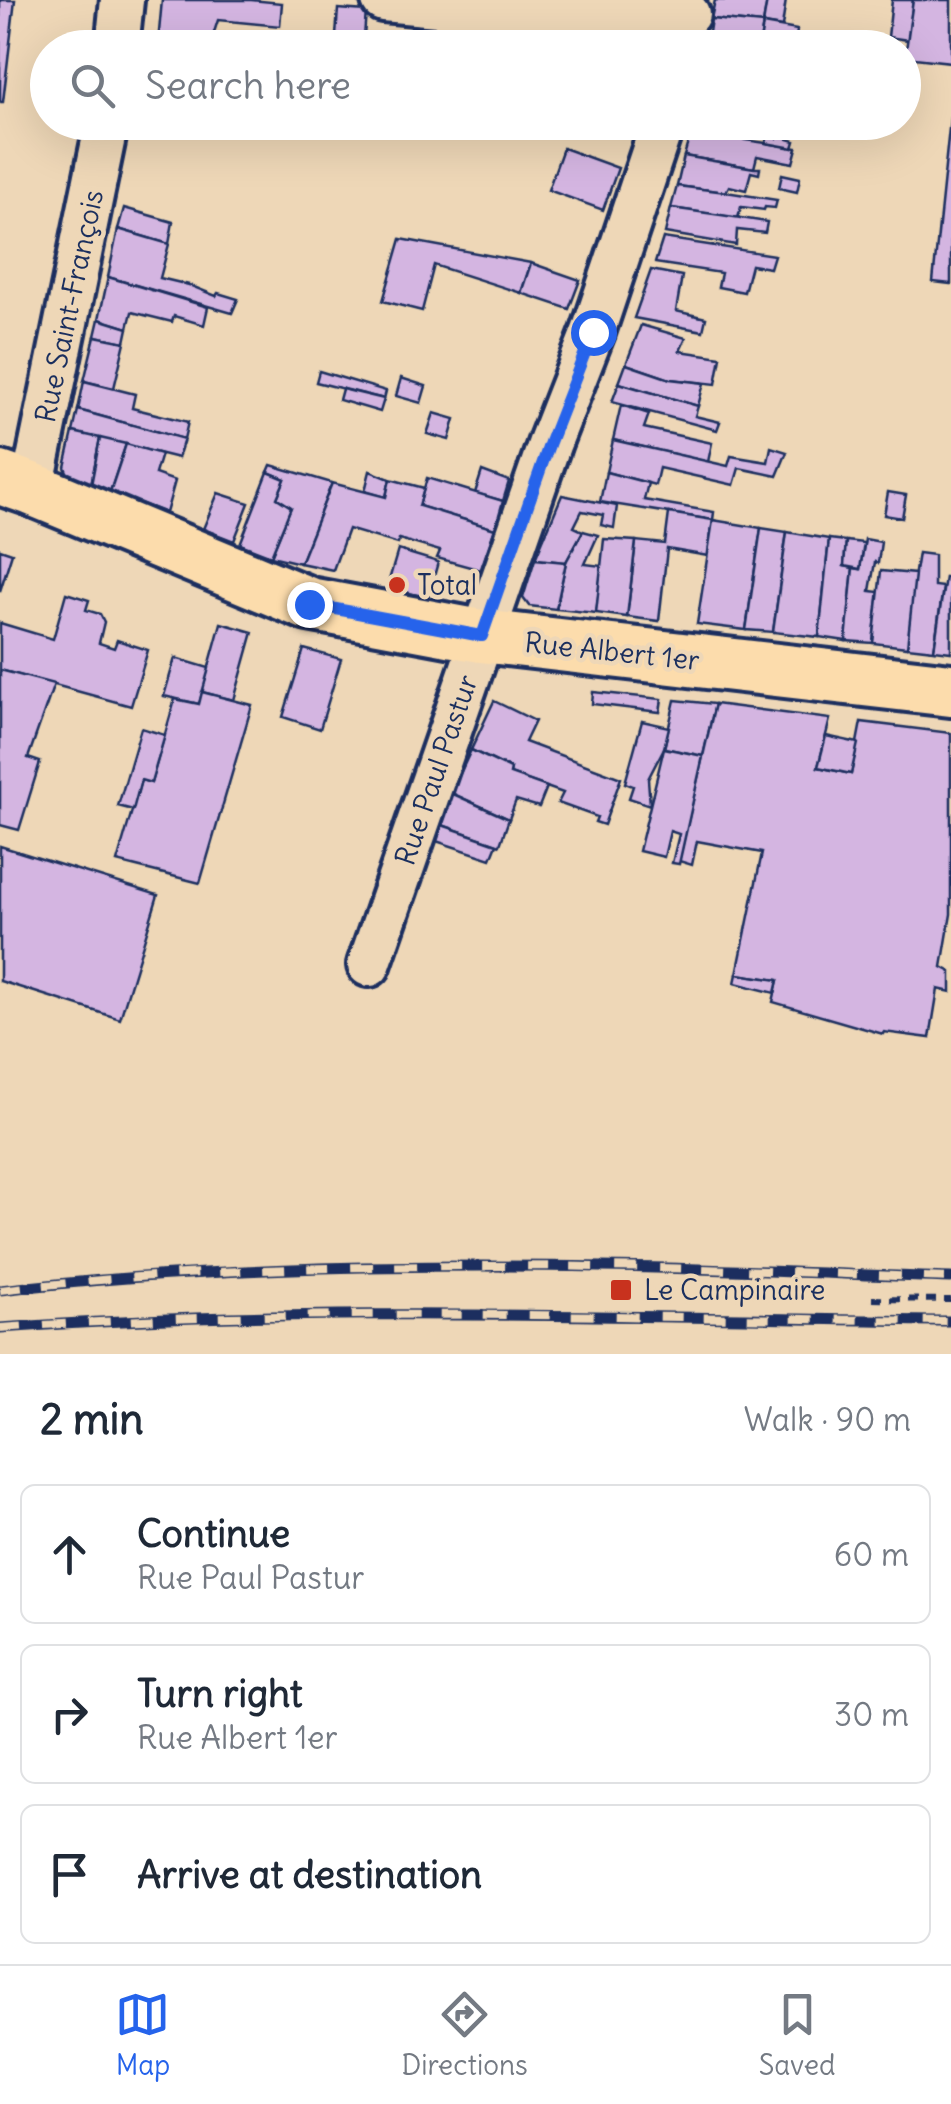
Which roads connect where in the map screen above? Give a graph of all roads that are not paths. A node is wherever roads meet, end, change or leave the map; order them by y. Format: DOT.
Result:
graph roads {
  1 [pos="122,0"];
  2 [pos="382,0"];
  3 [pos="687,21"];
  4 [pos="119,30"];
  5 [pos="102,140"];
  6 [pos="657,140"];
  7 [pos="16,484"];
  8 [pos="482,636"];
  9 [pos="951,690"];
  10 [pos="369,965"];
  1 -- 4 [label="street"];
  2 -- 3 [label="street"];
  5 -- 7 [label="street, Rue Saint-François"];
  6 -- 8 [label="street, Rue Paul Pastur"];
  7 -- 8 [label="main road, Rue Albert 1er"];
  8 -- 9 [label="main road, Rue Albert 1er"];
  8 -- 10 [label="street, Rue Paul Pastur"];
}
